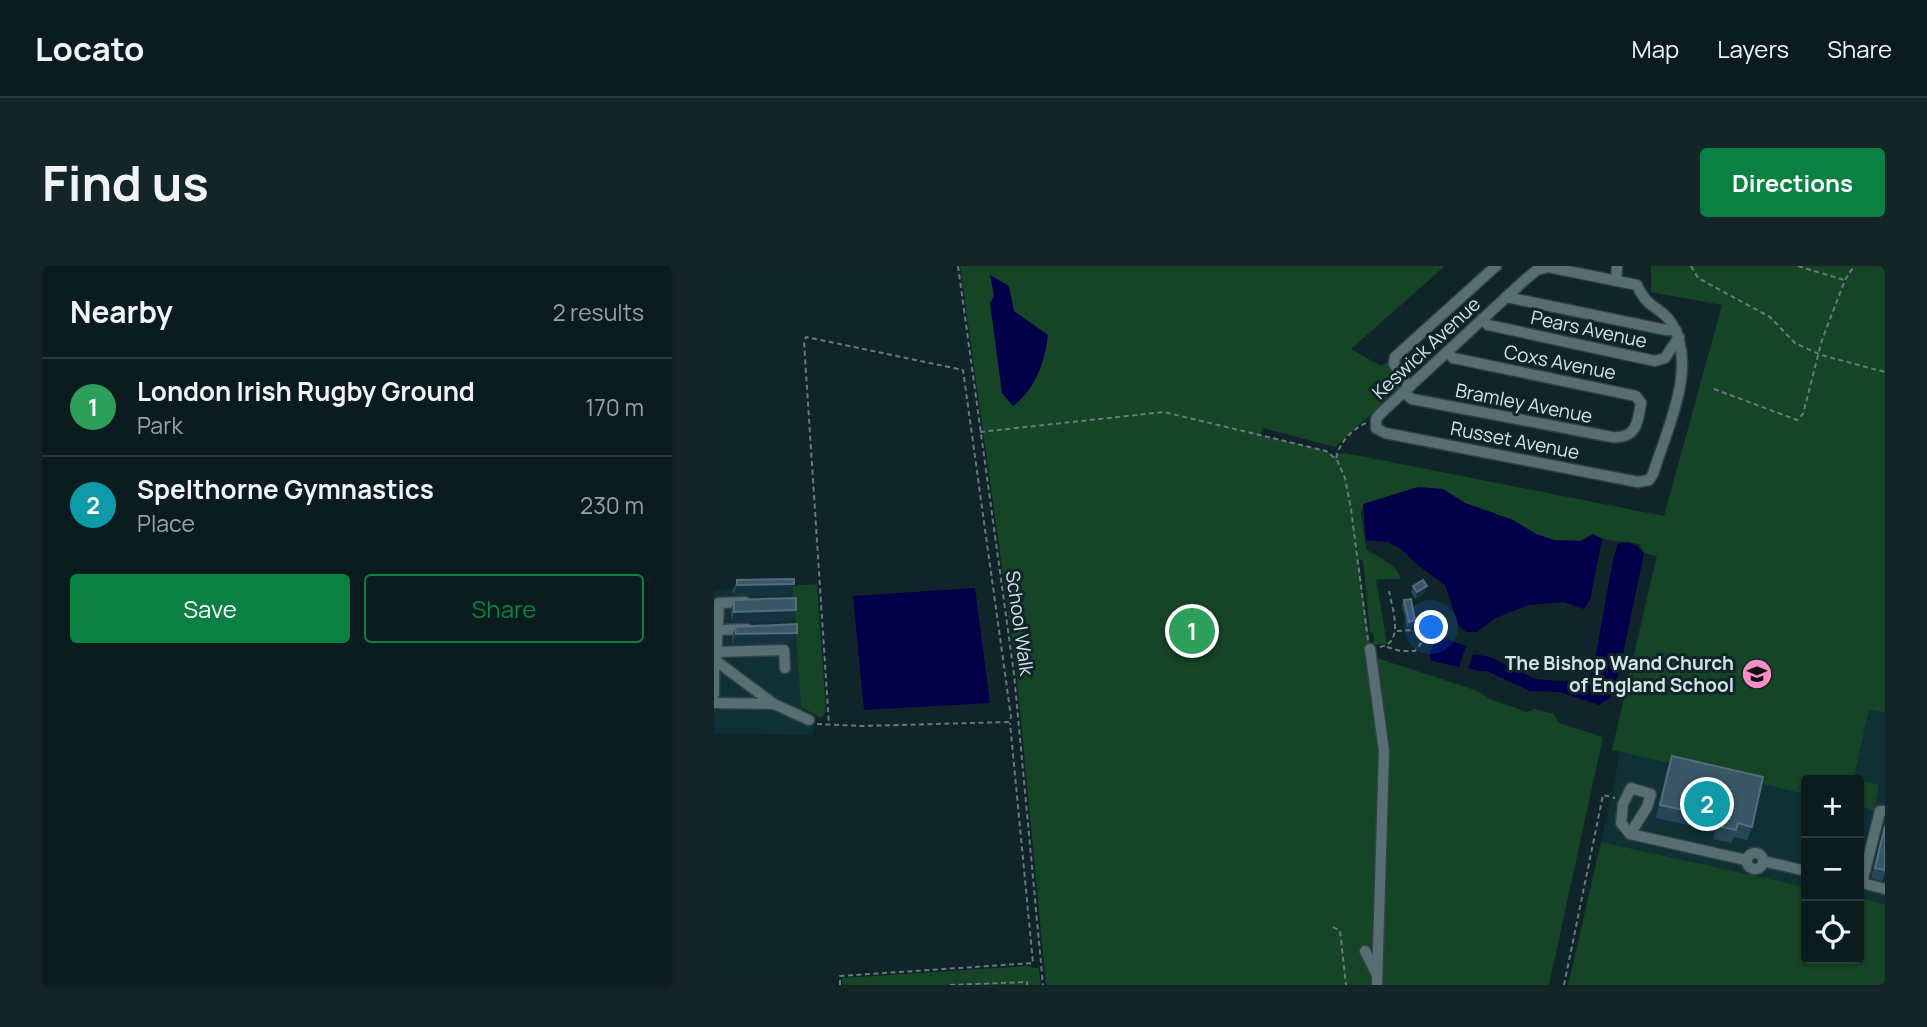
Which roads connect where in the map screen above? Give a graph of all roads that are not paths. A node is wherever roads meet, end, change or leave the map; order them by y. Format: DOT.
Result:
graph roads {
  1 [pos="1496,266"];
  2 [pos="1617,266"];
  3 [pos="1616,281"];
  4 [pos="1506,297"];
  5 [pos="1482,320"];
  6 [pos="1677,334"];
  7 [pos="1447,352"];
  8 [pos="1406,389"];
  9 [pos="1635,426"];
  10 [pos="1376,428"];
  11 [pos="755,602"];
  12 [pos="755,629"];
  13 [pos="717,630"];
  14 [pos="1370,649"];
  15 [pos="715,657"];
  16 [pos="785,668"];
  17 [pos="714,694"];
  18 [pos="714,703"];
  19 [pos="774,704"];
  20 [pos="810,720"];
  21 [pos="1885,811"];
  22 [pos="1630,834"];
  23 [pos="1864,869"];
  24 [pos="1801,870"];
  25 [pos="1864,884"];
  26 [pos="1885,889"];
  27 [pos="1365,951"];
  28 [pos="1376,973"];
  29 [pos="1377,985"];
  1 -- 8 [label="lane"];
  2 -- 3 [label="lane"];
  3 -- 4 [label="lane, Keswick Avenue"];
  3 -- 6 [label="lane, Keswick Avenue"];
  4 -- 5 [label="lane, Keswick Avenue"];
  4 -- 6 [label="lane"];
  5 -- 6 [label="lane, Pears Avenue"];
  5 -- 7 [label="lane, Keswick Avenue"];
  6 -- 10 [label="lane, Russet Avenue"];
  7 -- 8 [label="lane, Keswick Avenue"];
  7 -- 9 [label="lane, Coxs Avenue"];
  8 -- 9 [label="lane, Bramley Avenue"];
  8 -- 10 [label="lane, Keswick Avenue"];
  11 -- 13 [label="lane"];
  12 -- 13 [label="lane"];
  13 -- 15 [label="lane"];
  14 -- 28 [label="lane"];
  15 -- 16 [label="lane"];
  15 -- 17 [label="lane"];
  15 -- 19 [label="lane"];
  18 -- 19 [label="lane"];
  19 -- 20 [label="lane"];
  21 -- 23 [label="lane"];
  22 -- 22 [label="lane"];
  22 -- 24 [label="lane"];
  25 -- 26 [label="lane"];
  27 -- 28 [label="lane"];
  28 -- 29 [label="lane"];
}
